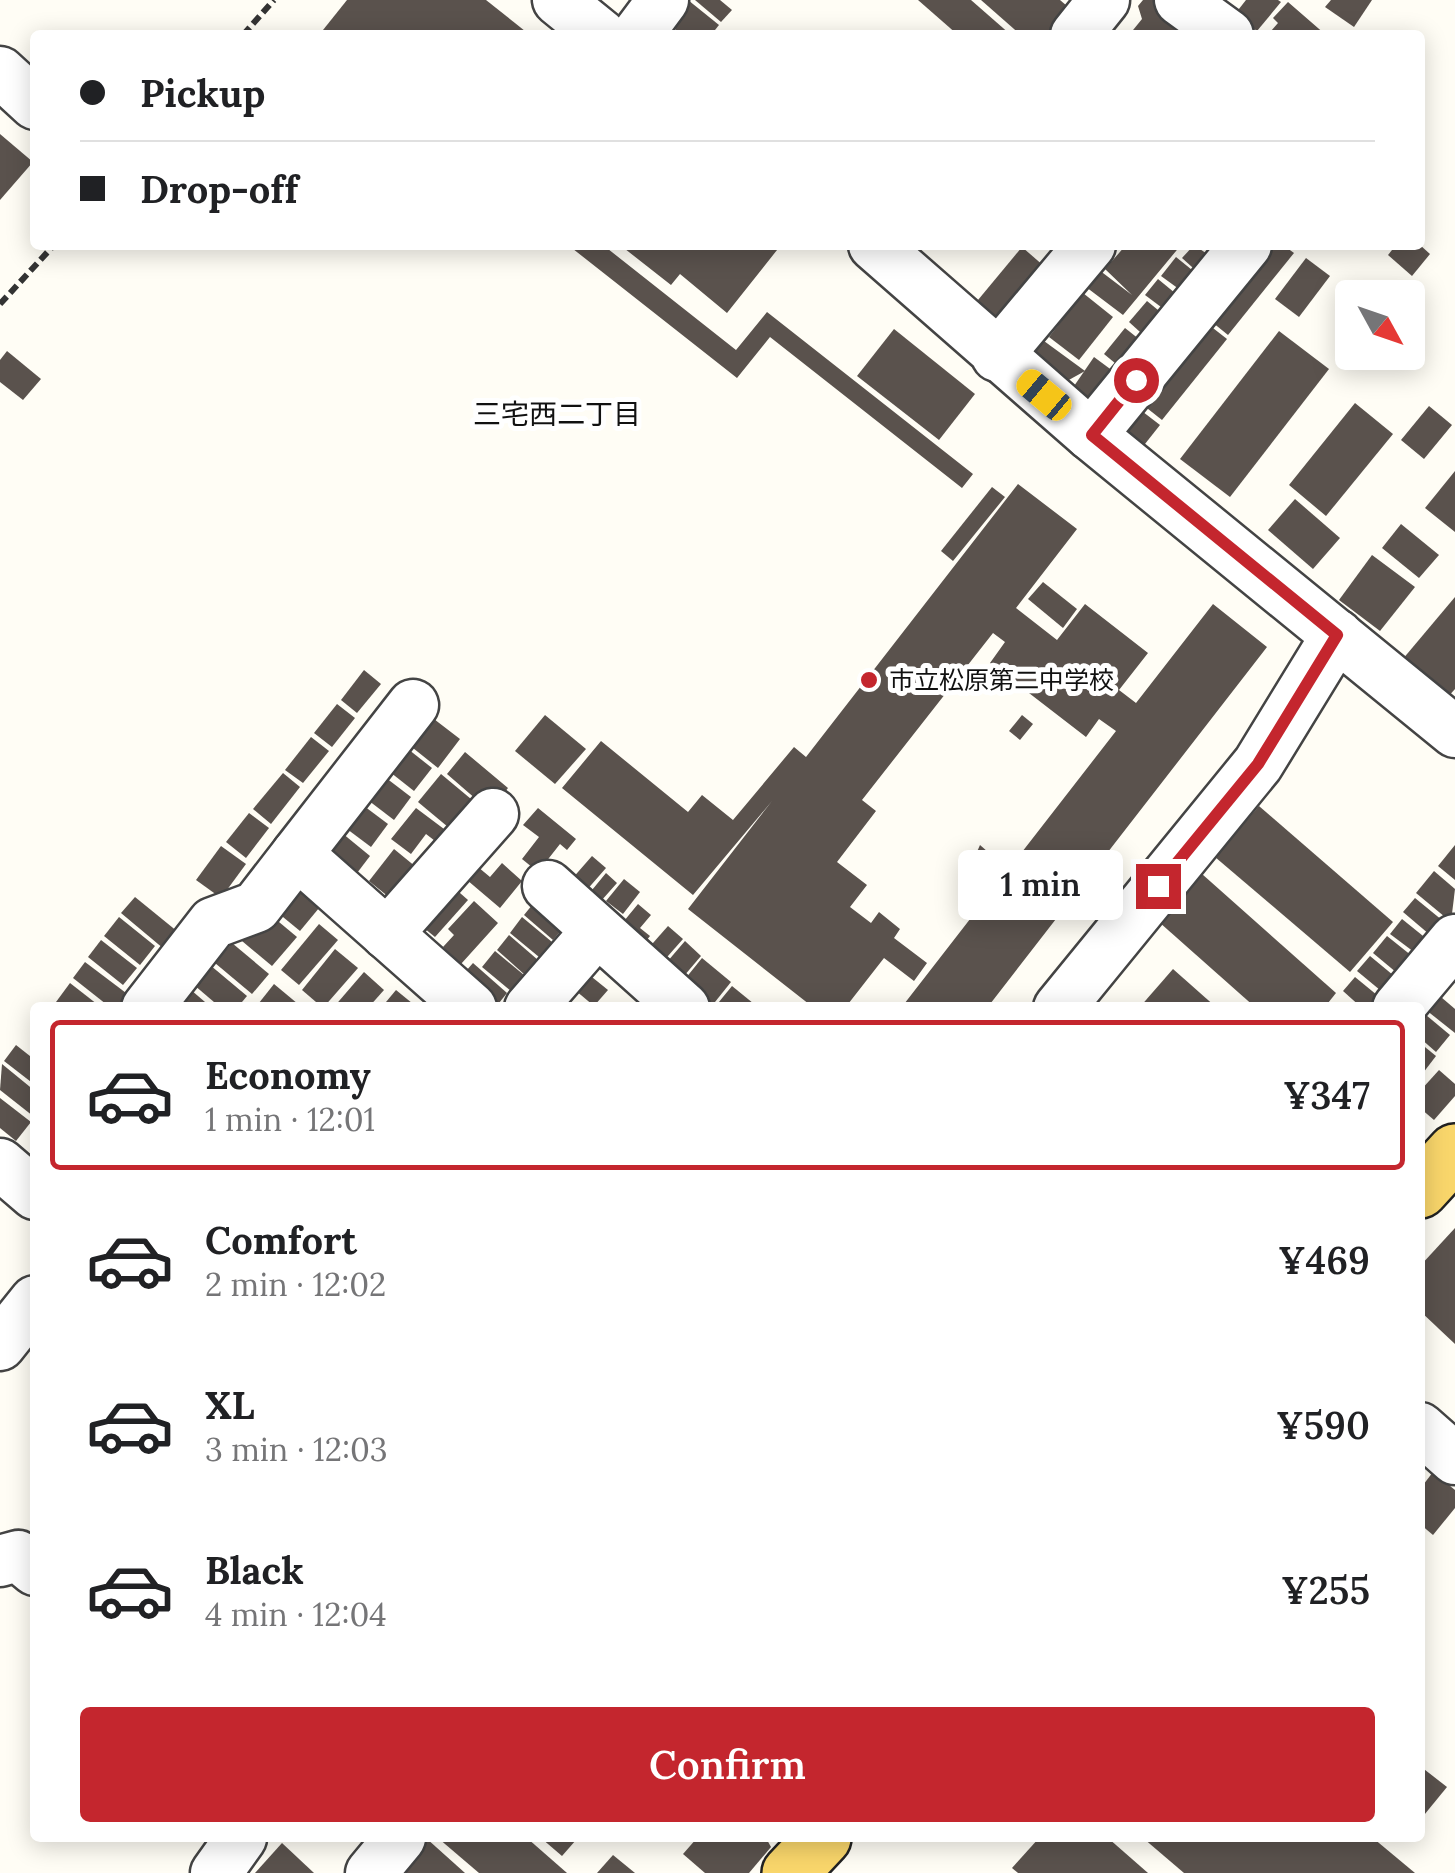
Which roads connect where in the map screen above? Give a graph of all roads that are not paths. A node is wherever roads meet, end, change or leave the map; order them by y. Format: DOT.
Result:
graph roads {
  1 [pos="558,0"];
  2 [pos="663,0"];
  3 [pos="1104,0"];
  4 [pos="1180,0"];
  5 [pos="595,30"];
  6 [pos="641,30"];
  7 [pos="1080,30"];
  8 [pos="1221,30"];
  9 [pos="0,72"];
  10 [pos="30,99"];
  11 [pos="1086,250"];
  12 [pos="1242,250"];
  13 [pos="893,251"];
  14 [pos="997,356"];
  15 [pos="1092,435"];
  16 [pos="1337,635"];
  17 [pos="413,705"];
  18 [pos="1455,732"];
  19 [pos="493,814"];
  20 [pos="297,854"];
  21 [pos="548,886"];
  22 [pos="597,931"];
  23 [pos="387,934"];
  24 [pos="1455,940"];
  25 [pos="152,1002"];
  26 [pos="463,1002"];
  27 [pos="535,1002"];
  28 [pos="677,1002"];
  29 [pos="1065,1002"];
  30 [pos="1403,1002"];
  31 [pos="1455,1152"];
  32 [pos="1425,1185"];
  33 [pos="30,1307"];
  34 [pos="0,1346"];
  35 [pos="1425,1432"];
  36 [pos="1455,1458"];
  37 [pos="0,1561"];
  38 [pos="30,1566"];
  39 [pos="238,1842"];
  40 [pos="397,1842"];
  41 [pos="216,1873"];
  42 [pos="370,1873"];
  1 -- 5 [label="street"];
  2 -- 6 [label="street"];
  3 -- 7 [label="street"];
  4 -- 8 [label="street"];
  9 -- 10 [label="street"];
  11 -- 14 [label="street"];
  12 -- 15 [label="street"];
  13 -- 14 [label="street"];
  14 -- 15 [label="street"];
  15 -- 16 [label="street"];
  16 -- 18 [label="street"];
  16 -- 29 [label="street"];
  17 -- 20 [label="street"];
  19 -- 23 [label="street"];
  20 -- 23 [label="street"];
  20 -- 25 [label="street"];
  21 -- 22 [label="street"];
  22 -- 27 [label="street"];
  22 -- 28 [label="street"];
  23 -- 26 [label="street"];
  24 -- 30 [label="street"];
  31 -- 32 [label="main road"];
  33 -- 34 [label="street"];
  35 -- 36 [label="street"];
  37 -- 38 [label="street"];
  39 -- 41 [label="street"];
  40 -- 42 [label="street"];
}
